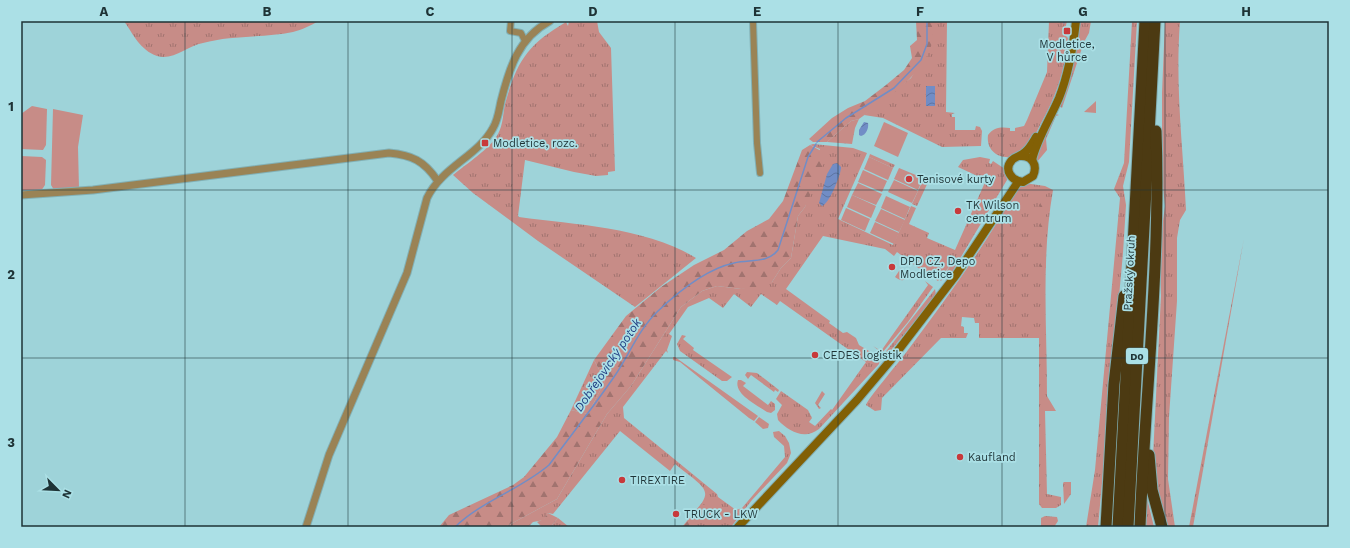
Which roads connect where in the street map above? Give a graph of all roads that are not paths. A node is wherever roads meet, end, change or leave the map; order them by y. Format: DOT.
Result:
graph roads {
  1 [pos="511,21"];
  2 [pos="550,21"];
  3 [pos="753,21"];
  4 [pos="1076,21"];
  5 [pos="1145,21"];
  6 [pos="1155,21"];
  7 [pos="525,41"];
  8 [pos="1153,72"];
  9 [pos="1054,109"];
  10 [pos="1020,156"];
  11 [pos="1032,160"];
  12 [pos="760,173"];
  13 [pos="1011,177"];
  14 [pos="437,180"];
  15 [pos="1018,182"];
  16 [pos="21,195"];
  17 [pos="1134,216"];
  18 [pos="985,230"];
  19 [pos="1147,398"];
  20 [pos="1110,453"];
  21 [pos="306,527"];
  22 [pos="738,527"];
  23 [pos="1101,527"];
  24 [pos="1106,527"];
  25 [pos="1118,527"];
  26 [pos="1128,527"];
  27 [pos="1140,527"];
  28 [pos="1162,527"];
  1 -- 7 [label="street"];
  2 -- 7 [label="street"];
  3 -- 12 [label="street"];
  4 -- 9 [label="main road"];
  5 -- 17 [label="highway, Pražský okruh / D0"];
  6 -- 8 [label="highway, Pražský okruh / D0"];
  7 -- 14 [label="street"];
  8 -- 19 [label="highway"];
  8 -- 26 [label="highway, Pražský okruh / D0"];
  9 -- 10 [label="main road"];
  9 -- 11 [label="main road"];
  10 -- 11 [label="main road"];
  10 -- 13 [label="main road"];
  11 -- 15 [label="main road"];
  13 -- 15 [label="main road"];
  13 -- 18 [label="main road"];
  14 -- 16 [label="street"];
  14 -- 21 [label="street"];
  15 -- 18 [label="main road"];
  17 -- 20 [label="highway, D0"];
  17 -- 25 [label="highway, Pražský okruh / D0"];
  18 -- 22 [label="main road"];
  19 -- 27 [label="highway"];
  19 -- 28 [label="highway"];
  20 -- 23 [label="highway"];
  20 -- 24 [label="highway"];
}
